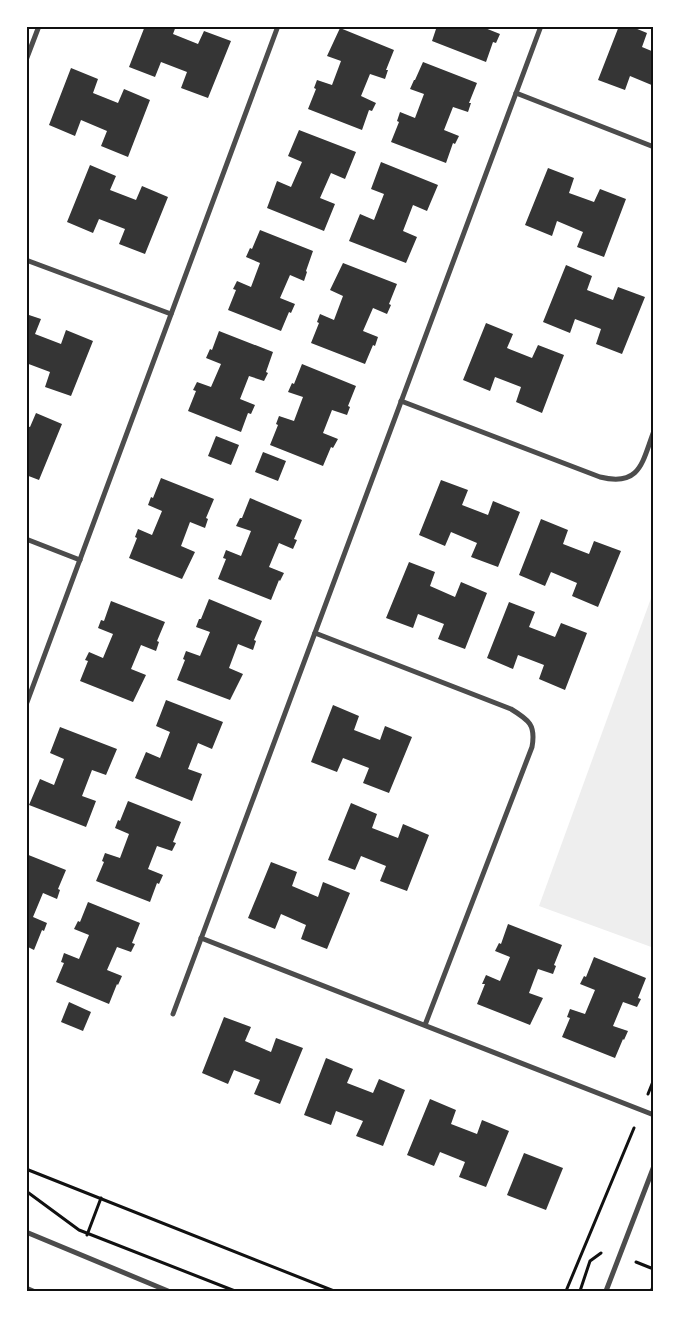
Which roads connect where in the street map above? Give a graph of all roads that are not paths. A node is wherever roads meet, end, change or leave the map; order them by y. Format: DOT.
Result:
graph roads {
  1 [pos="39,26"];
  2 [pos="278,26"];
  3 [pos="541,26"];
  4 [pos="26,60"];
  5 [pos="516,93"];
  6 [pos="654,147"];
  7 [pos="26,260"];
  8 [pos="171,314"];
  9 [pos="401,402"];
  10 [pos="654,430"];
  11 [pos="26,539"];
  12 [pos="80,560"];
  13 [pos="315,634"];
  14 [pos="26,705"];
  15 [pos="201,938"];
  16 [pos="173,1014"];
  17 [pos="425,1025"];
  18 [pos="654,1115"];
  19 [pos="654,1166"];
  20 [pos="26,1232"];
  21 [pos="654,1287"];
  22 [pos="26,1288"];
  23 [pos="33,1291"];
  24 [pos="168,1291"];
  25 [pos="606,1291"];
  26 [pos="652,1291"];
  1 -- 4 [label="street"];
  2 -- 8 [label="street"];
  3 -- 5 [label="street"];
  5 -- 6 [label="street"];
  5 -- 9 [label="street"];
  7 -- 8 [label="street"];
  8 -- 12 [label="street"];
  9 -- 10 [label="street"];
  9 -- 13 [label="street"];
  11 -- 12 [label="street"];
  12 -- 14 [label="street"];
  13 -- 15 [label="street"];
  13 -- 17 [label="street"];
  15 -- 16 [label="street"];
  15 -- 17 [label="street"];
  17 -- 18 [label="street"];
  19 -- 25 [label="street"];
  20 -- 24 [label="street"];
  21 -- 26 [label="street"];
  22 -- 23 [label="street"];
}
